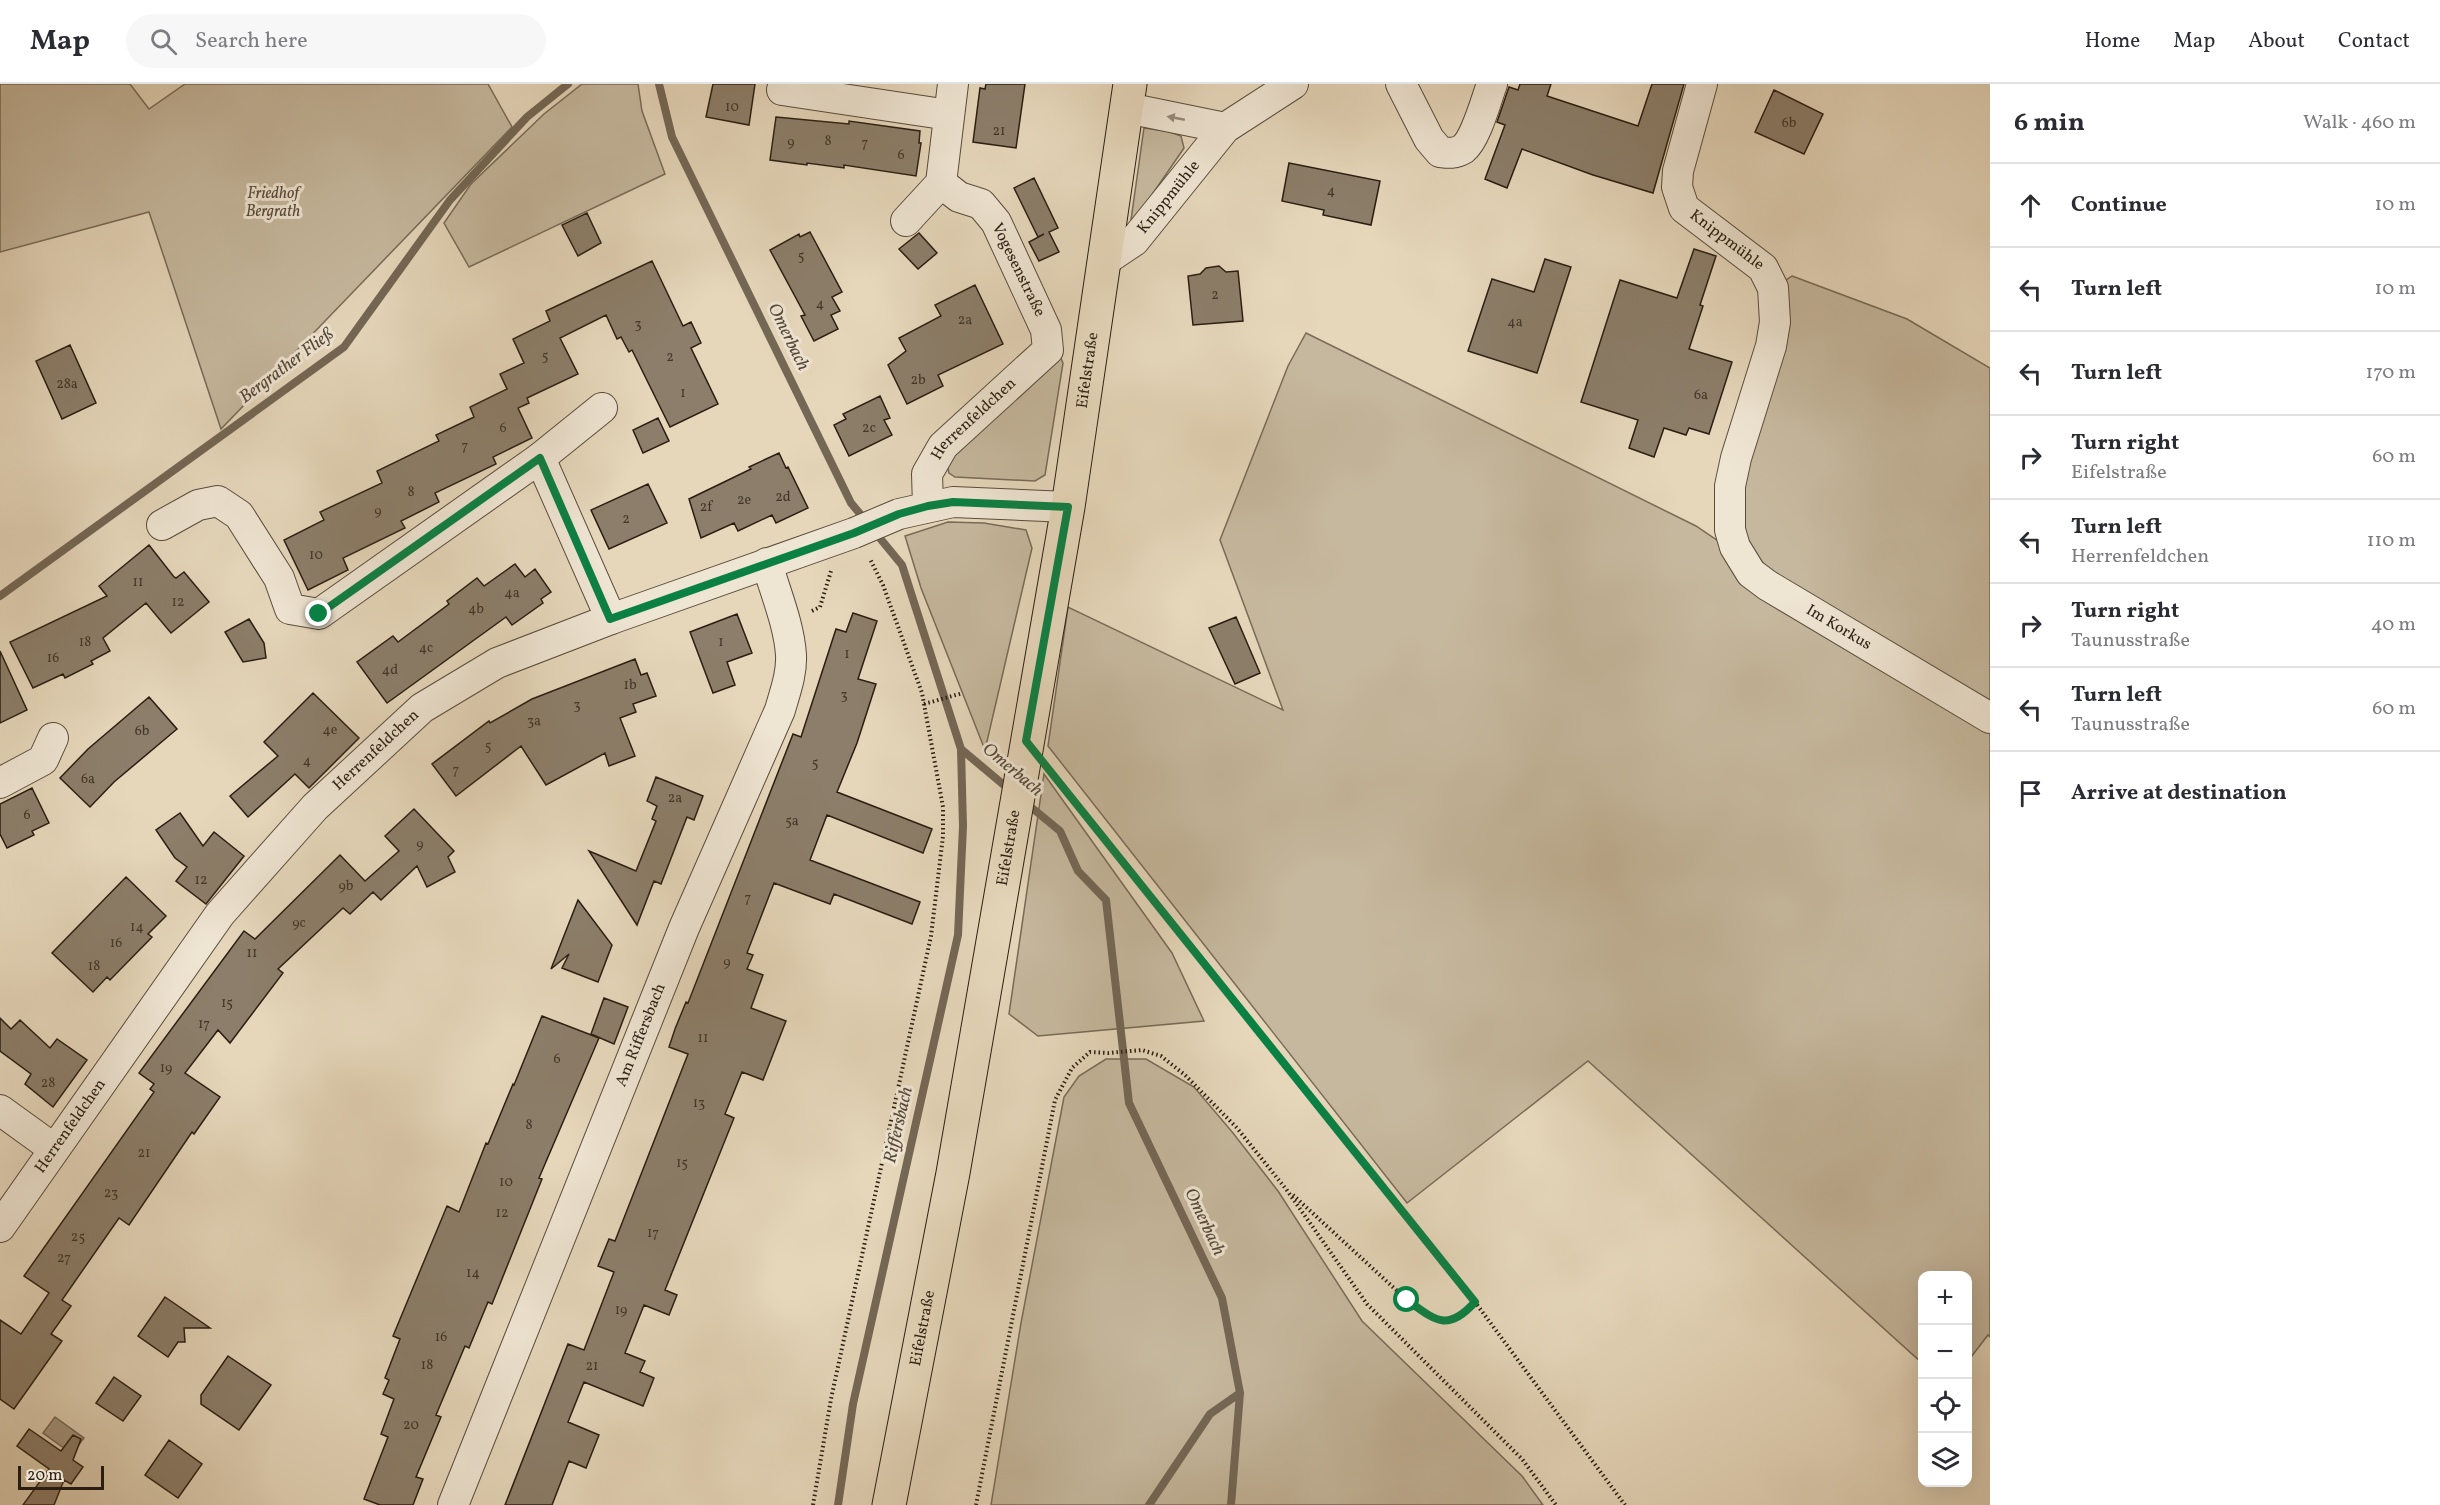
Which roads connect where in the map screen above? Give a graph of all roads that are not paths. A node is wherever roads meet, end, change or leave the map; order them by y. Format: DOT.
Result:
graph roads {
  1 [pos="953,84"];
  2 [pos="1293,84"];
  3 [pos="1401,84"];
  4 [pos="1492,84"];
  5 [pos="1702,84"];
  6 [pos="782,90"];
  7 [pos="1128,96"];
  8 [pos="949,115"];
  9 [pos="1225,128"];
  10 [pos="941,183"];
  11 [pos="906,221"];
  12 [pos="1104,261"];
  13 [pos="1048,350"];
  14 [pos="602,408"];
  15 [pos="540,458"];
  16 [pos="1730,505"];
  17 [pos="928,506"];
  18 [pos="1068,507"];
  19 [pos="162,525"];
  20 [pos="767,563"];
  21 [pos="610,619"];
  22 [pos="1990,718"];
  23 [pos="53,738"];
  24 [pos="0,783"];
  25 [pos="0,1110"];
  26 [pos="54,1149"];
  27 [pos="0,1227"];
  28 [pos="453,1505"];
  29 [pos="889,1505"];
  1 -- 8 [label="street"];
  2 -- 9 [label="street, Knippmühle"];
  3 -- 4 [label="street"];
  5 -- 16 [label="street, Knippmühle"];
  6 -- 8 [label="street"];
  9 -- 7 [label="street, one-way"];
  7 -- 12 [label="main road, Eifelstraße"];
  8 -- 10 [label="street"];
  9 -- 12 [label="street, Knippmühle"];
  10 -- 11 [label="street"];
  10 -- 13 [label="street, Vogesenstraße"];
  12 -- 18 [label="main road, Eifelstraße"];
  13 -- 17 [label="street, Herrenfeldchen"];
  14 -- 15 [label="street"];
  15 -- 19 [label="street"];
  15 -- 21 [label="street"];
  16 -- 22 [label="street, Im Korkus"];
  17 -- 18 [label="street, Herrenfeldchen"];
  17 -- 20 [label="street, Herrenfeldchen"];
  18 -- 29 [label="main road, Eifelstraße"];
  20 -- 21 [label="street, Herrenfeldchen"];
  20 -- 28 [label="street, Am Riffersbach"];
  21 -- 26 [label="street, Herrenfeldchen"];
  23 -- 24 [label="street"];
  25 -- 26 [label="street"];
  26 -- 27 [label="street, Herrenfeldchen"];
}
